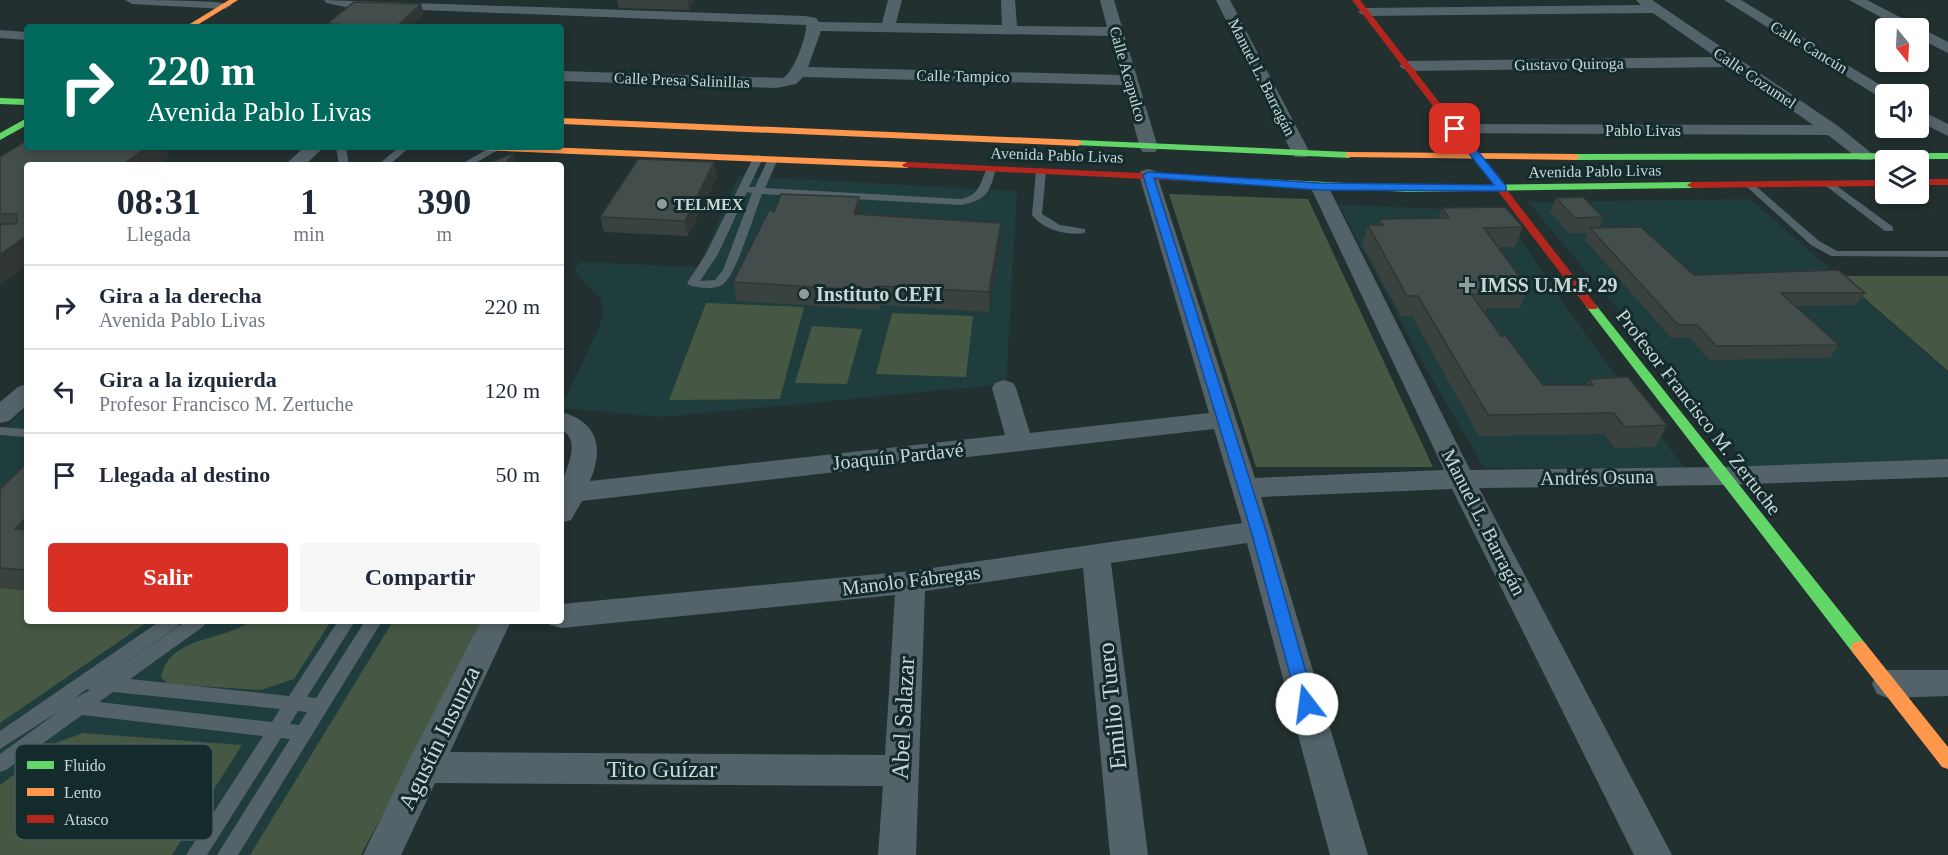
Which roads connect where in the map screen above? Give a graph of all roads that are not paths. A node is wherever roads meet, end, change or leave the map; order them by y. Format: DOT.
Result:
graph roads {
  1 [pos="132,0"];
  2 [pos="140,0"];
  3 [pos="895,0"];
  4 [pos="1008,0"];
  5 [pos="1107,0"];
  6 [pos="1223,0"];
  7 [pos="1731,0"];
  8 [pos="1857,0"];
  9 [pos="332,1"];
  10 [pos="230,3"];
  11 [pos="476,3"];
  12 [pos="1649,5"];
  13 [pos="1360,6"];
  14 [pos="1892,18"];
  15 [pos="456,20"];
  16 [pos="194,24"];
  17 [pos="813,24"];
  18 [pos="888,27"];
  19 [pos="1010,29"];
  20 [pos="1116,32"];
  21 [pos="0,34"];
  22 [pos="24,36"];
  23 [pos="1929,38"];
  24 [pos="1948,48"];
  25 [pos="1731,62"];
  26 [pos="1407,66"];
  27 [pos="798,72"];
  28 [pos="564,76"];
  29 [pos="1128,80"];
  30 [pos="1875,87"];
  31 [pos="0,101"];
  32 [pos="24,102"];
  33 [pos="1929,120"];
  34 [pos="564,121"];
  35 [pos="24,122"];
  36 [pos="1455,129"];
  37 [pos="24,130"];
  38 [pos="1832,130"];
  39 [pos="1948,131"];
  40 [pos="4,132"];
  41 [pos="312,150"];
  42 [pos="401,150"];
  43 [pos="492,150"];
  44 [pos="548,150"];
  45 [pos="1301,153"];
  46 [pos="1866,156"];
  47 [pos="1948,156"];
  48 [pos="1478,157"];
  49 [pos="758,158"];
  50 [pos="773,159"];
  51 [pos="1148,161"];
  52 [pos="298,162"];
  53 [pos="387,162"];
  54 [pos="470,162"];
  55 [pos="991,168"];
  56 [pos="1041,171"];
  57 [pos="1948,182"];
  58 [pos="1875,183"];
  59 [pos="1929,183"];
  60 [pos="1830,184"];
  61 [pos="1751,185"];
  62 [pos="1319,186"];
  63 [pos="1502,188"];
  64 [pos="744,190"];
  65 [pos="758,191"];
  66 [pos="1889,229"];
  67 [pos="1081,231"];
  68 [pos="1948,254"];
  69 [pos="1004,388"];
  70 [pos="19,394"];
  71 [pos="0,415"];
  72 [pos="1223,420"];
  73 [pos="564,421"];
  74 [pos="0,431"];
  75 [pos="24,433"];
  76 [pos="1020,442"];
  77 [pos="1948,468"];
  78 [pos="1723,476"];
  79 [pos="1461,479"];
  80 [pos="1245,488"];
  81 [pos="567,502"];
  82 [pos="1258,531"];
  83 [pos="1096,556"];
  84 [pos="911,582"];
  85 [pos="564,616"];
  86 [pos="168,624"];
  87 [pos="194,624"];
  88 [pos="345,624"];
  89 [pos="372,624"];
  90 [pos="497,624"];
  91 [pos="84,682"];
  92 [pos="1948,683"];
  93 [pos="110,684"];
  94 [pos="1888,684"];
  95 [pos="294,703"];
  96 [pos="52,704"];
  97 [pos="320,706"];
  98 [pos="78,707"];
  99 [pos="279,730"];
  100 [pos="303,733"];
  101 [pos="0,741"];
  102 [pos="27,744"];
  103 [pos="15,753"];
  104 [pos="1948,761"];
  105 [pos="0,764"];
  106 [pos="423,767"];
  107 [pos="900,771"];
  108 [pos="213,829"];
  109 [pos="206,840"];
  110 [pos="196,855"];
  111 [pos="226,855"];
  112 [pos="382,855"];
  113 [pos="897,855"];
  114 [pos="1128,855"];
  115 [pos="1349,855"];
  116 [pos="1653,855"];
  1 -- 2 [label="street"];
  2 -- 10 [label="street"];
  3 -- 18 [label="street"];
  4 -- 19 [label="street"];
  5 -- 20 [label="street, Calle Acapulco"];
  6 -- 45 [label="street, Manuel L. Barragán"];
  7 -- 30 [label="street, Calle Cancún"];
  8 -- 14 [label="street"];
  9 -- 11 [label="street"];
  10 -- 16 [label="main road"];
  11 -- 15 [label="street"];
  11 -- 17 [label="street"];
  12 -- 13 [label="street"];
  12 -- 25 [label="street, Calle Cozumel"];
  13 -- 26 [label="main road, Profesor Francisco M. Zertuche"];
  17 -- 18 [label="street"];
  17 -- 27 [label="street"];
  18 -- 19 [label="street"];
  19 -- 20 [label="street"];
  20 -- 29 [label="street, Calle Acapulco"];
  21 -- 22 [label="street"];
  23 -- 24 [label="street"];
  25 -- 26 [label="street, Gustavo Quiroga"];
  25 -- 38 [label="street, Calle Cozumel"];
  26 -- 36 [label="main road, Profesor Francisco M. Zertuche"];
  27 -- 28 [label="street, Calle Presa Salinillas"];
  27 -- 29 [label="street, Calle Tampico"];
  29 -- 51 [label="street, Calle Acapulco"];
  31 -- 32 [label="main road"];
  33 -- 39 [label="street"];
  34 -- 51 [label="main road, Avenida Pablo Livas"];
  35 -- 40 [label="main road"];
  36 -- 38 [label="street, Pablo Livas"];
  36 -- 48 [label="main road, Profesor Francisco M. Zertuche"];
  37 -- 40 [label="main road"];
  38 -- 46 [label="street, Calle Cozumel"];
  41 -- 52 [label="street"];
  42 -- 53 [label="lane"];
  43 -- 54 [label="lane"];
  44 -- 49 [label="main road, Avenida Pablo Livas"];
  45 -- 48 [label="main road, Avenida Pablo Livas"];
  45 -- 51 [label="main road, Avenida Pablo Livas"];
  46 -- 47 [label="main road, Avenida Pablo Livas"];
  46 -- 48 [label="main road, Avenida Pablo Livas"];
  48 -- 63 [label="main road, Profesor Francisco M. Zertuche"];
  49 -- 50 [label="main road, Avenida Pablo Livas"];
  49 -- 64 [label="lane"];
  50 -- 55 [label="main road, Avenida Pablo Livas"];
  50 -- 65 [label="lane"];
  51 -- 56 [label="main road, Avenida Pablo Livas"];
  51 -- 62 [label="main road, Avenida Pablo Livas"];
  51 -- 72 [label="street, Calle Acapulco"];
  55 -- 56 [label="main road, Avenida Pablo Livas"];
  55 -- 65 [label="lane"];
  56 -- 67 [label="lane"];
  57 -- 59 [label="main road"];
  58 -- 60 [label="main road, Avenida Pablo Livas"];
  60 -- 61 [label="main road, Avenida Pablo Livas"];
  60 -- 66 [label="lane"];
  61 -- 63 [label="main road, Avenida Pablo Livas"];
  61 -- 68 [label="lane"];
  62 -- 63 [label="main road, Avenida Pablo Livas"];
  62 -- 79 [label="street, Manuel L. Barragán"];
  63 -- 78 [label="main road, Profesor Francisco M. Zertuche"];
  64 -- 65 [label="lane"];
  64 -- 65 [label="lane"];
  69 -- 76 [label="street"];
  70 -- 71 [label="street"];
  72 -- 76 [label="street, Joaquín Pardavé"];
  72 -- 80 [label="street, Calle Acapulco"];
  73 -- 81 [label="street"];
  74 -- 75 [label="lane"];
  76 -- 81 [label="street, Joaquín Pardavé"];
  77 -- 78 [label="street, Andrés Osuna"];
  78 -- 79 [label="street, Andrés Osuna"];
  78 -- 94 [label="main road, Profesor Francisco M. Zertuche"];
  79 -- 80 [label="street, Andrés Osuna"];
  79 -- 116 [label="street, Manuel L. Barragán"];
  80 -- 82 [label="street, Calle Acapulco"];
  82 -- 83 [label="street, Manolo Fábregas"];
  82 -- 115 [label="street, Calle Acapulco"];
  83 -- 84 [label="street, Manolo Fábregas"];
  83 -- 114 [label="street, Emilio Tuero"];
  84 -- 85 [label="street, Manolo Fábregas"];
  84 -- 107 [label="street, Abel Salazar"];
  86 -- 91 [label="lane"];
  87 -- 93 [label="lane"];
  88 -- 95 [label="lane"];
  89 -- 97 [label="lane"];
  90 -- 106 [label="street, Agustín Insunza"];
  91 -- 93 [label="lane"];
  91 -- 96 [label="lane"];
  92 -- 94 [label="street"];
  93 -- 95 [label="lane"];
  93 -- 98 [label="lane"];
  94 -- 104 [label="main road, Profesor Francisco M. Zertuche"];
  95 -- 97 [label="lane"];
  95 -- 99 [label="lane"];
  96 -- 98 [label="lane"];
  96 -- 101 [label="lane"];
  97 -- 100 [label="lane"];
  98 -- 99 [label="lane"];
  98 -- 102 [label="lane"];
  99 -- 100 [label="lane"];
  99 -- 108 [label="lane"];
  100 -- 111 [label="lane"];
  103 -- 105 [label="lane"];
  106 -- 107 [label="street, Tito Guízar"];
  106 -- 112 [label="street, Agustín Insunza"];
  107 -- 113 [label="street, Abel Salazar"];
  109 -- 110 [label="lane"];
}
